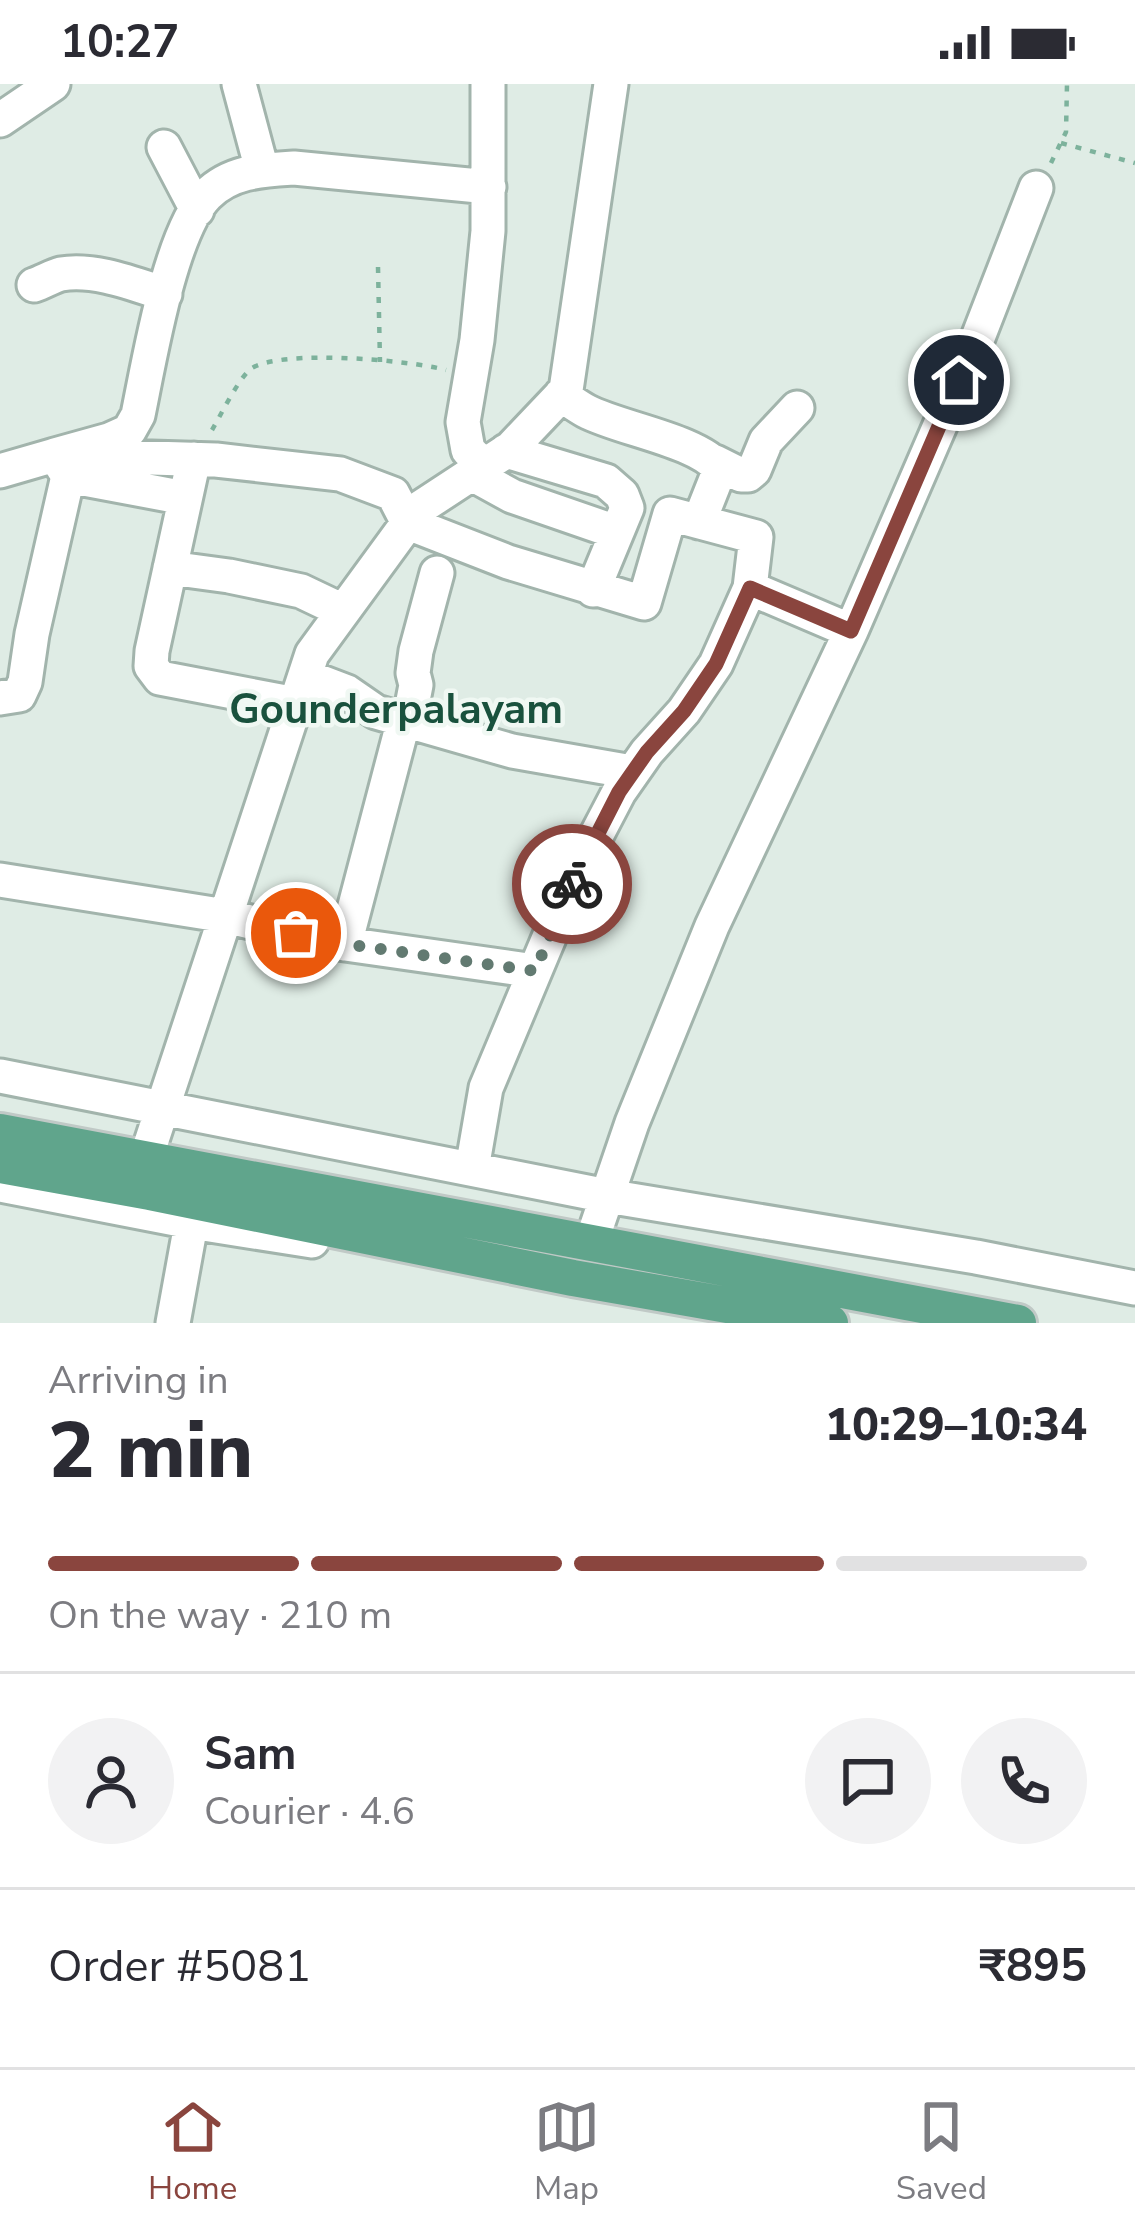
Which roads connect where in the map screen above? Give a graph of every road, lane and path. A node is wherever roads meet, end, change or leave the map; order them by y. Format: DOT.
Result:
graph roads {
  1 [pos="53,84"];
  2 [pos="239,84"];
  3 [pos="488,84"];
  4 [pos="611,84"];
  5 [pos="1067,84"];
  6 [pos="0,120"];
  7 [pos="1061,143"];
  8 [pos="164,147"];
  9 [pos="1135,163"];
  10 [pos="262,170"];
  11 [pos="489,187"];
  12 [pos="1036,188"];
  13 [pos="197,211"];
  14 [pos="378,267"];
  15 [pos="34,285"];
  16 [pos="165,294"];
  17 [pos="380,362"];
  18 [pos="469,386"];
  19 [pos="561,394"];
  20 [pos="797,408"];
  21 [pos="194,459"];
  22 [pos="715,462"];
  23 [pos="487,464"];
  24 [pos="61,466"];
  25 [pos="0,471"];
  26 [pos="185,498"];
  27 [pos="699,522"];
  28 [pos="409,523"];
  29 [pos="170,568"];
  30 [pos="437,573"];
  31 [pos="750,588"];
  32 [pos="593,590"];
  33 [pos="344,611"];
  34 [pos="851,631"];
  35 [pos="300,690"];
  36 [pos="0,698"];
  37 [pos="407,719"];
  38 [pos="632,772"];
  39 [pos="0,880"];
  40 [pos="226,916"];
  41 [pos="344,944"];
  42 [pos="535,971"];
  43 [pos="0,1076"];
  44 [pos="163,1107"];
  45 [pos="0,1132"];
  46 [pos="145,1161"];
  47 [pos="0,1166"];
  48 [pos="472,1169"];
  49 [pos="0,1185"];
  50 [pos="607,1196"];
  51 [pos="195,1198"];
  52 [pos="591,1243"];
  53 [pos="1135,1288"];
  54 [pos="173,1323"];
  55 [pos="768,1323"];
  56 [pos="830,1323"];
  57 [pos="1018,1323"];
  1 -- 6 [label="street"];
  2 -- 10 [label="street"];
  3 -- 11 [label="street"];
  4 -- 19 [label="street"];
  5 -- 7 [label="path"];
  7 -- 9 [label="path"];
  7 -- 12 [label="path"];
  8 -- 13 [label="street"];
  10 -- 11 [label="street"];
  10 -- 13 [label="street"];
  11 -- 18 [label="street"];
  12 -- 34 [label="street"];
  13 -- 16 [label="street"];
  14 -- 17 [label="path"];
  15 -- 16 [label="street"];
  16 -- 24 [label="street"];
  17 -- 18 [label="path"];
  17 -- 21 [label="path"];
  18 -- 23 [label="street"];
  19 -- 22 [label="street"];
  19 -- 23 [label="street"];
  20 -- 22 [label="street"];
  21 -- 24 [label="street"];
  21 -- 26 [label="street"];
  21 -- 28 [label="street"];
  22 -- 27 [label="street"];
  23 -- 28 [label="street"];
  23 -- 32 [label="street"];
  24 -- 25 [label="street"];
  24 -- 26 [label="street"];
  24 -- 36 [label="street"];
  26 -- 29 [label="street"];
  27 -- 31 [label="street"];
  27 -- 32 [label="street"];
  28 -- 32 [label="street"];
  28 -- 33 [label="street"];
  29 -- 33 [label="street"];
  29 -- 35 [label="street"];
  30 -- 37 [label="street"];
  31 -- 34 [label="street"];
  31 -- 38 [label="street"];
  33 -- 35 [label="street"];
  34 -- 50 [label="street"];
  35 -- 37 [label="street"];
  35 -- 40 [label="street"];
  37 -- 38 [label="street"];
  37 -- 41 [label="street"];
  38 -- 42 [label="street"];
  39 -- 40 [label="street"];
  40 -- 41 [label="street"];
  40 -- 44 [label="street"];
  41 -- 42 [label="street"];
  42 -- 48 [label="street"];
  43 -- 44 [label="street"];
  44 -- 46 [label="street"];
  44 -- 48 [label="street"];
  45 -- 46 [label="main road"];
  46 -- 51 [label="main road"];
  47 -- 51 [label="main road"];
  48 -- 50 [label="street"];
  49 -- 51 [label="street"];
  50 -- 52 [label="street"];
  50 -- 53 [label="street"];
  51 -- 52 [label="main road"];
  51 -- 54 [label="street"];
  51 -- 55 [label="street"];
  51 -- 56 [label="main road"];
  52 -- 57 [label="main road"];
}
